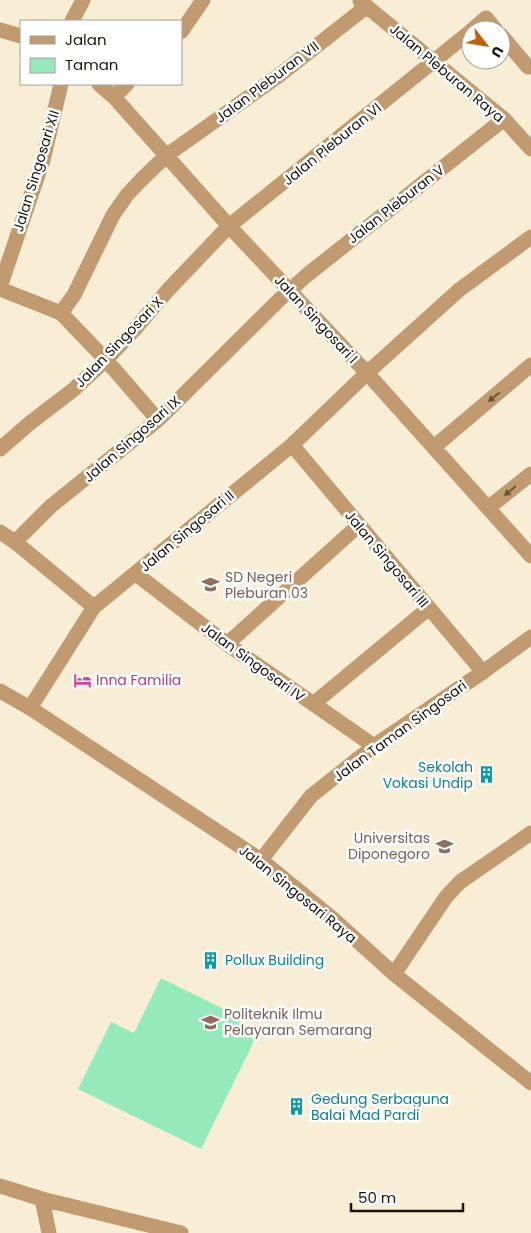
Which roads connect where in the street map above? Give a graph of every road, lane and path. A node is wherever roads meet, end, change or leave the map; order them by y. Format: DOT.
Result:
graph roads {
  1 [pos="83,0"];
  2 [pos="203,0"];
  3 [pos="363,3"];
  4 [pos="73,20"];
  5 [pos="0,30"];
  6 [pos="182,31"];
  7 [pos="20,36"];
  8 [pos="461,39"];
  9 [pos="511,47"];
  10 [pos="434,62"];
  11 [pos="528,68"];
  12 [pos="61,85"];
  13 [pos="100,85"];
  14 [pos="126,85"];
  15 [pos="114,97"];
  16 [pos="504,119"];
  17 [pos="531,149"];
  18 [pos="166,155"];
  19 [pos="229,226"];
  20 [pos="531,237"];
  21 [pos="0,288"];
  22 [pos="289,291"];
  23 [pos="61,313"];
  24 [pos="106,360"];
  25 [pos="531,365"];
  26 [pos="367,373"];
  27 [pos="158,420"];
  28 [pos="292,445"];
  29 [pos="434,447"];
  30 [pos="0,449"];
  31 [pos="531,474"];
  32 [pos="488,508"];
  33 [pos="359,525"];
  34 [pos="0,532"];
  35 [pos="15,542"];
  36 [pos="531,556"];
  37 [pos="136,574"];
  38 [pos="94,608"];
  39 [pos="429,608"];
  40 [pos="531,637"];
  41 [pos="227,644"];
  42 [pos="483,672"];
  43 [pos="0,691"];
  44 [pos="313,704"];
  45 [pos="30,708"];
  46 [pos="374,746"];
  47 [pos="531,833"];
  48 [pos="261,860"];
  49 [pos="394,974"];
  50 [pos="531,1083"];
  51 [pos="0,1186"];
  52 [pos="42,1199"];
  53 [pos="49,1233"];
  54 [pos="181,1233"];
  1 -- 4 [label="street"];
  2 -- 6 [label="street"];
  3 -- 10 [label="street, Jalan Pleburan Raya"];
  3 -- 18 [label="street, Jalan Pleburan VII"];
  5 -- 7 [label="street"];
  8 -- 10 [label="street, Jalan Pleburan VI"];
  9 -- 11 [label="street"];
  10 -- 16 [label="street, Jalan Pleburan Raya"];
  10 -- 19 [label="street, Jalan Pleburan VI"];
  12 -- 21 [label="street, Jalan Singosari XII"];
  13 -- 15 [label="street, Jalan Singosari I"];
  14 -- 15 [label="street"];
  15 -- 18 [label="street, Jalan Singosari I"];
  16 -- 17 [label="street, Jalan Pleburan Raya"];
  16 -- 22 [label="street, Jalan Pleburan V"];
  18 -- 19 [label="street, Jalan Singosari I"];
  18 -- 23 [label="street, Jalan Pleburan VII"];
  19 -- 22 [label="street, Jalan Singosari I"];
  19 -- 24 [label="street, Jalan Singosari X"];
  20 -- 26 [label="street, Jalan Singosari II"];
  21 -- 23 [label="street"];
  22 -- 26 [label="street, Jalan Singosari I"];
  22 -- 27 [label="street, Jalan Singosari IX"];
  23 -- 24 [label="street"];
  24 -- 27 [label="street"];
  24 -- 30 [label="street, Jalan Singosari X"];
  25 -- 29 [label="street, one-way"];
  26 -- 28 [label="street, Jalan Singosari II"];
  26 -- 29 [label="street, Jalan Singosari I"];
  27 -- 35 [label="street, Jalan Singosari IX"];
  28 -- 33 [label="street, Jalan Singosari III"];
  28 -- 37 [label="street, Jalan Singosari II"];
  29 -- 32 [label="street, Jalan Singosari I"];
  31 -- 32 [label="street, one-way"];
  32 -- 36 [label="street, Jalan Singosari I"];
  33 -- 39 [label="street, Jalan Singosari III"];
  33 -- 41 [label="street"];
  34 -- 35 [label="street"];
  35 -- 38 [label="street"];
  37 -- 38 [label="street, Jalan Singosari II"];
  37 -- 41 [label="street, Jalan Singosari IV"];
  38 -- 45 [label="street, Jalan Singosari II"];
  39 -- 42 [label="street, Jalan Singosari III"];
  39 -- 44 [label="street"];
  40 -- 42 [label="street, Jalan Taman Singosari"];
  41 -- 44 [label="street, Jalan Singosari IV"];
  42 -- 46 [label="street, Jalan Taman Singosari"];
  43 -- 45 [label="street, Jalan Singosari Raya"];
  44 -- 46 [label="street, Jalan Singosari IV"];
  45 -- 48 [label="street, Jalan Singosari Raya"];
  46 -- 48 [label="street, Jalan Taman Singosari"];
  47 -- 49 [label="street"];
  48 -- 49 [label="street, Jalan Singosari Raya"];
  49 -- 50 [label="street, Jalan Singosari Raya"];
  51 -- 52 [label="street"];
  52 -- 53 [label="street"];
  52 -- 54 [label="street"];
}
